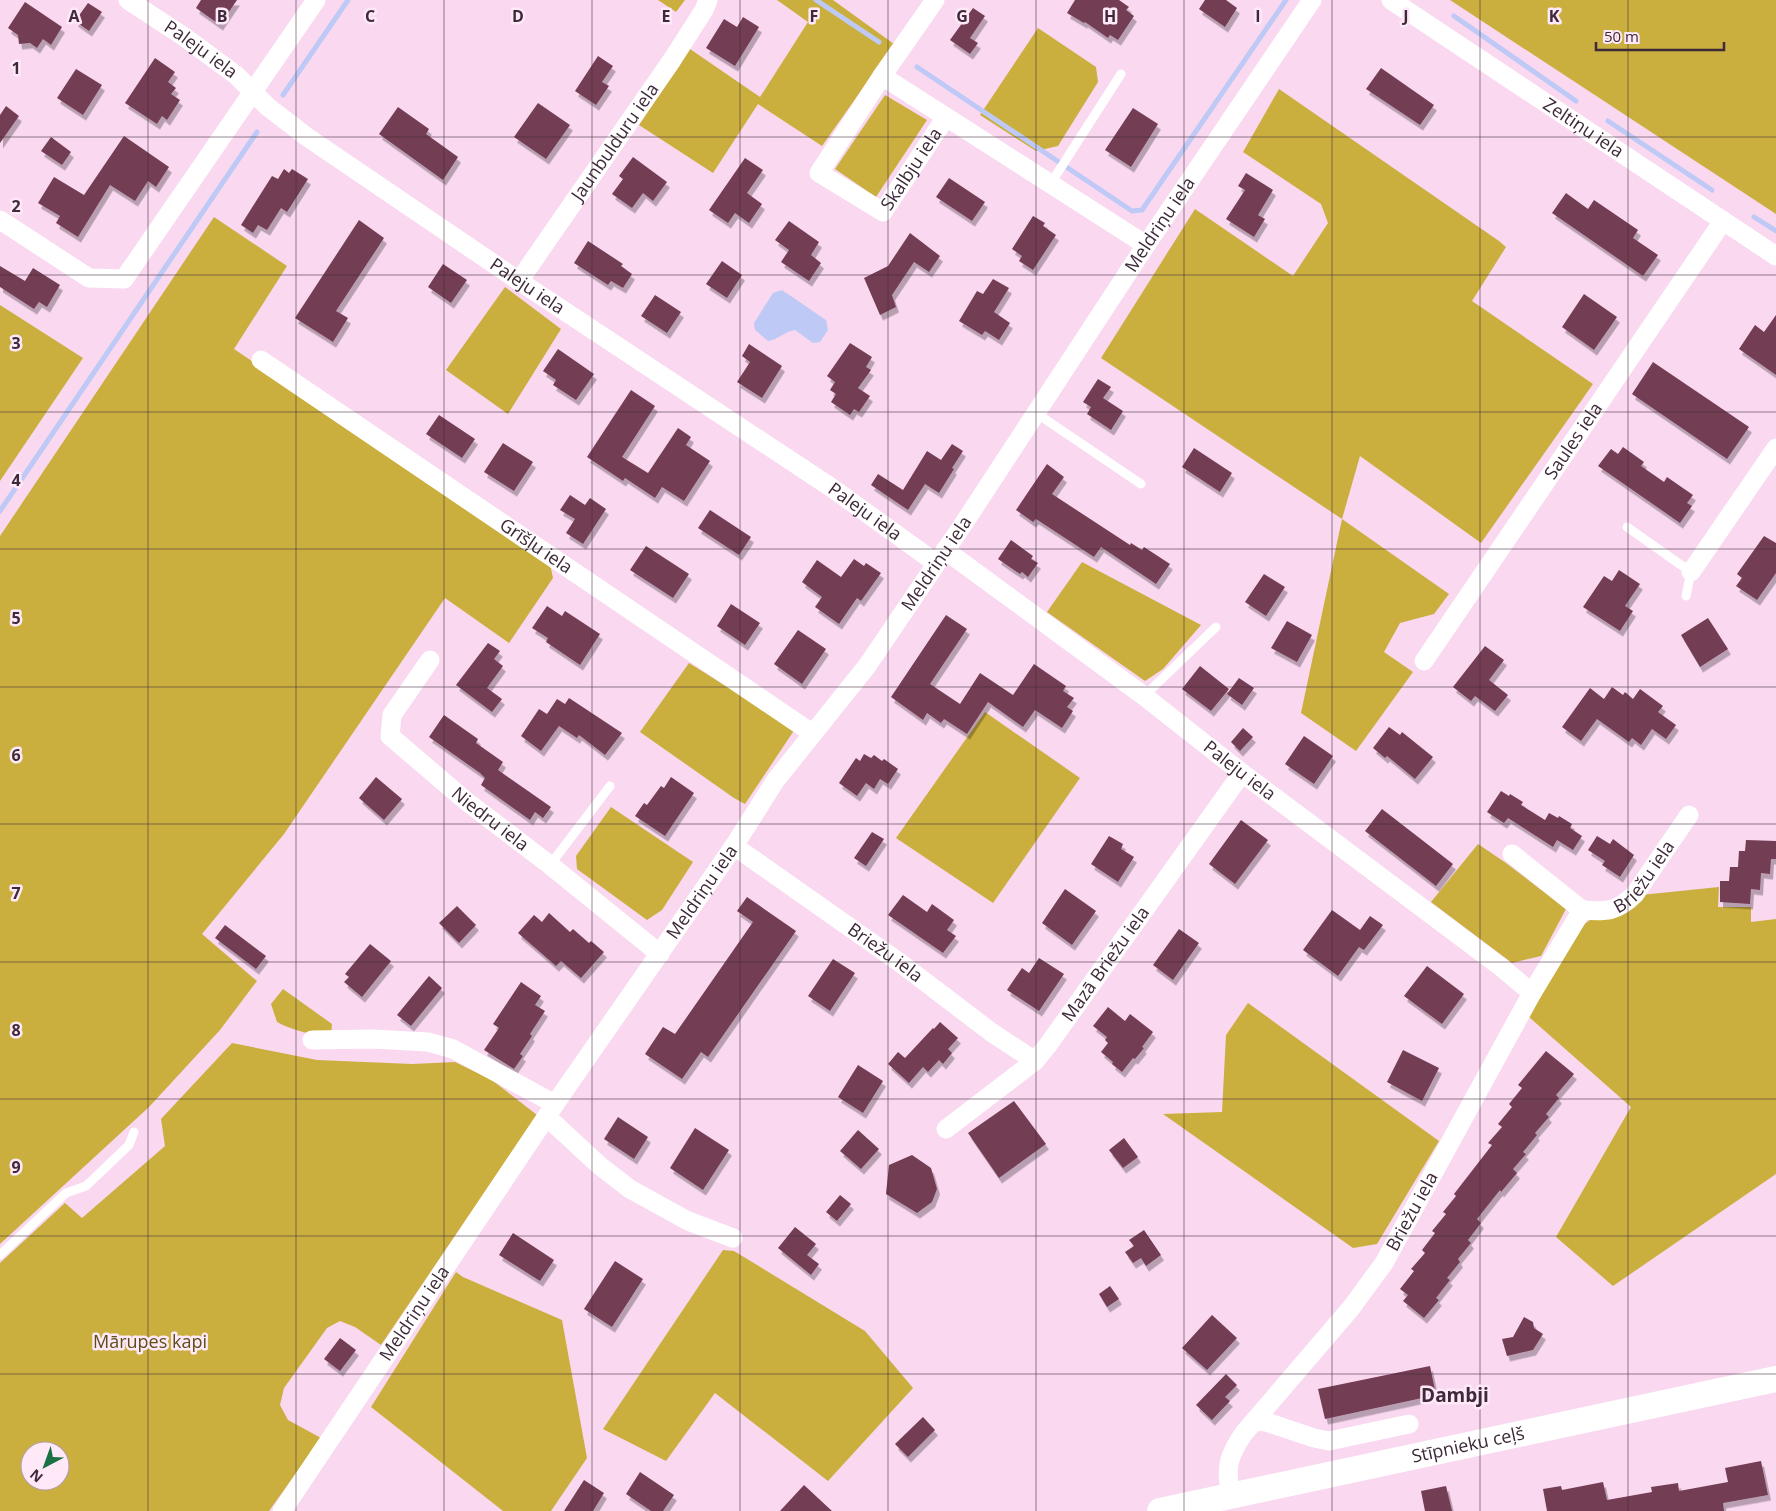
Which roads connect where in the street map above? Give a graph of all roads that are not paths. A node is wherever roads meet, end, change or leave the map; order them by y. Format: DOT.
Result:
graph roads {
  1 [pos="128,0"];
  2 [pos="316,0"];
  3 [pos="708,0"];
  4 [pos="935,0"];
  5 [pos="1312,0"];
  6 [pos="1391,0"];
  7 [pos="1121,74"];
  8 [pos="882,76"];
  9 [pos="254,92"];
  10 [pos="946,117"];
  11 [pos="1050,183"];
  12 [pos="0,220"];
  13 [pos="1723,220"];
  14 [pos="1146,244"];
  15 [pos="1776,256"];
  16 [pos="519,282"];
  17 [pos="261,360"];
  18 [pos="1036,414"];
  19 [pos="1776,448"];
  20 [pos="1141,484"];
  21 [pos="1628,527"];
  22 [pos="940,557"];
  23 [pos="1690,572"];
  24 [pos="1686,596"];
  25 [pos="1216,627"];
  26 [pos="430,660"];
  27 [pos="1424,661"];
  28 [pos="1144,696"];
  29 [pos="812,733"];
  30 [pos="1242,773"];
  31 [pos="610,786"];
  32 [pos="1689,814"];
  33 [pos="734,846"];
  34 [pos="1512,854"];
  35 [pos="550,865"];
  36 [pos="1582,910"];
  37 [pos="660,954"];
  38 [pos="1532,993"];
  39 [pos="312,1040"];
  40 [pos="1034,1061"];
  41 [pos="551,1110"];
  42 [pos="946,1129"];
  43 [pos="134,1132"];
  44 [pos="732,1238"];
  45 [pos="0,1255"];
  46 [pos="1776,1379"];
  47 [pos="1255,1421"];
  48 [pos="1409,1424"];
  49 [pos="1231,1495"];
  50 [pos="282,1511"];
  51 [pos="1160,1511"];
  1 -- 9 [label="street, Paleju iela"];
  2 -- 9 [label="street"];
  3 -- 16 [label="street, Jaunbulduru iela"];
  4 -- 8 [label="street, Skalbju iela"];
  5 -- 14 [label="street, Meldriņu iela"];
  6 -- 13 [label="street, Zeltiņu iela"];
  7 -- 11 [label="lane"];
  8 -- 10 [label="street, Skalbju iela"];
  8 -- 10 [label="street, Skalbju iela"];
  9 -- 12 [label="street"];
  9 -- 16 [label="street, Paleju iela"];
  10 -- 11 [label="street, Skalbju iela"];
  11 -- 14 [label="street, Skalbju iela"];
  13 -- 15 [label="street, Zeltiņu iela"];
  13 -- 27 [label="street, Saules iela"];
  14 -- 18 [label="street, Meldriņu iela"];
  16 -- 22 [label="street, Paleju iela"];
  17 -- 29 [label="street, Grīšļu iela"];
  18 -- 20 [label="lane"];
  18 -- 22 [label="street, Meldriņu iela"];
  19 -- 23 [label="street"];
  21 -- 23 [label="lane"];
  22 -- 28 [label="street, Paleju iela"];
  22 -- 29 [label="street, Meldriņu iela"];
  23 -- 24 [label="lane"];
  25 -- 28 [label="lane"];
  26 -- 35 [label="street, Niedru iela"];
  28 -- 30 [label="street, Paleju iela"];
  29 -- 33 [label="street, Meldriņu iela"];
  30 -- 38 [label="street, Paleju iela"];
  30 -- 40 [label="street, Mazā Briežu iela"];
  31 -- 35 [label="lane"];
  32 -- 36 [label="street, Briežu iela"];
  33 -- 37 [label="street, Meldriņu iela"];
  33 -- 40 [label="street, Briežu iela"];
  34 -- 36 [label="street, Briežu iela"];
  35 -- 37 [label="street, Niedru iela"];
  36 -- 38 [label="street, Briežu iela"];
  37 -- 41 [label="street, Meldriņu iela"];
  38 -- 47 [label="street, Briežu iela"];
  39 -- 41 [label="street"];
  40 -- 42 [label="street, Mazā Briežu iela"];
  41 -- 44 [label="street"];
  41 -- 50 [label="street, Meldriņu iela"];
  43 -- 45 [label="lane"];
  46 -- 49 [label="main road, Stīpnieku ceļš"];
  47 -- 48 [label="street"];
  47 -- 49 [label="street, Briežu iela"];
  49 -- 51 [label="main road, Stīpnieku ceļš"];
}
